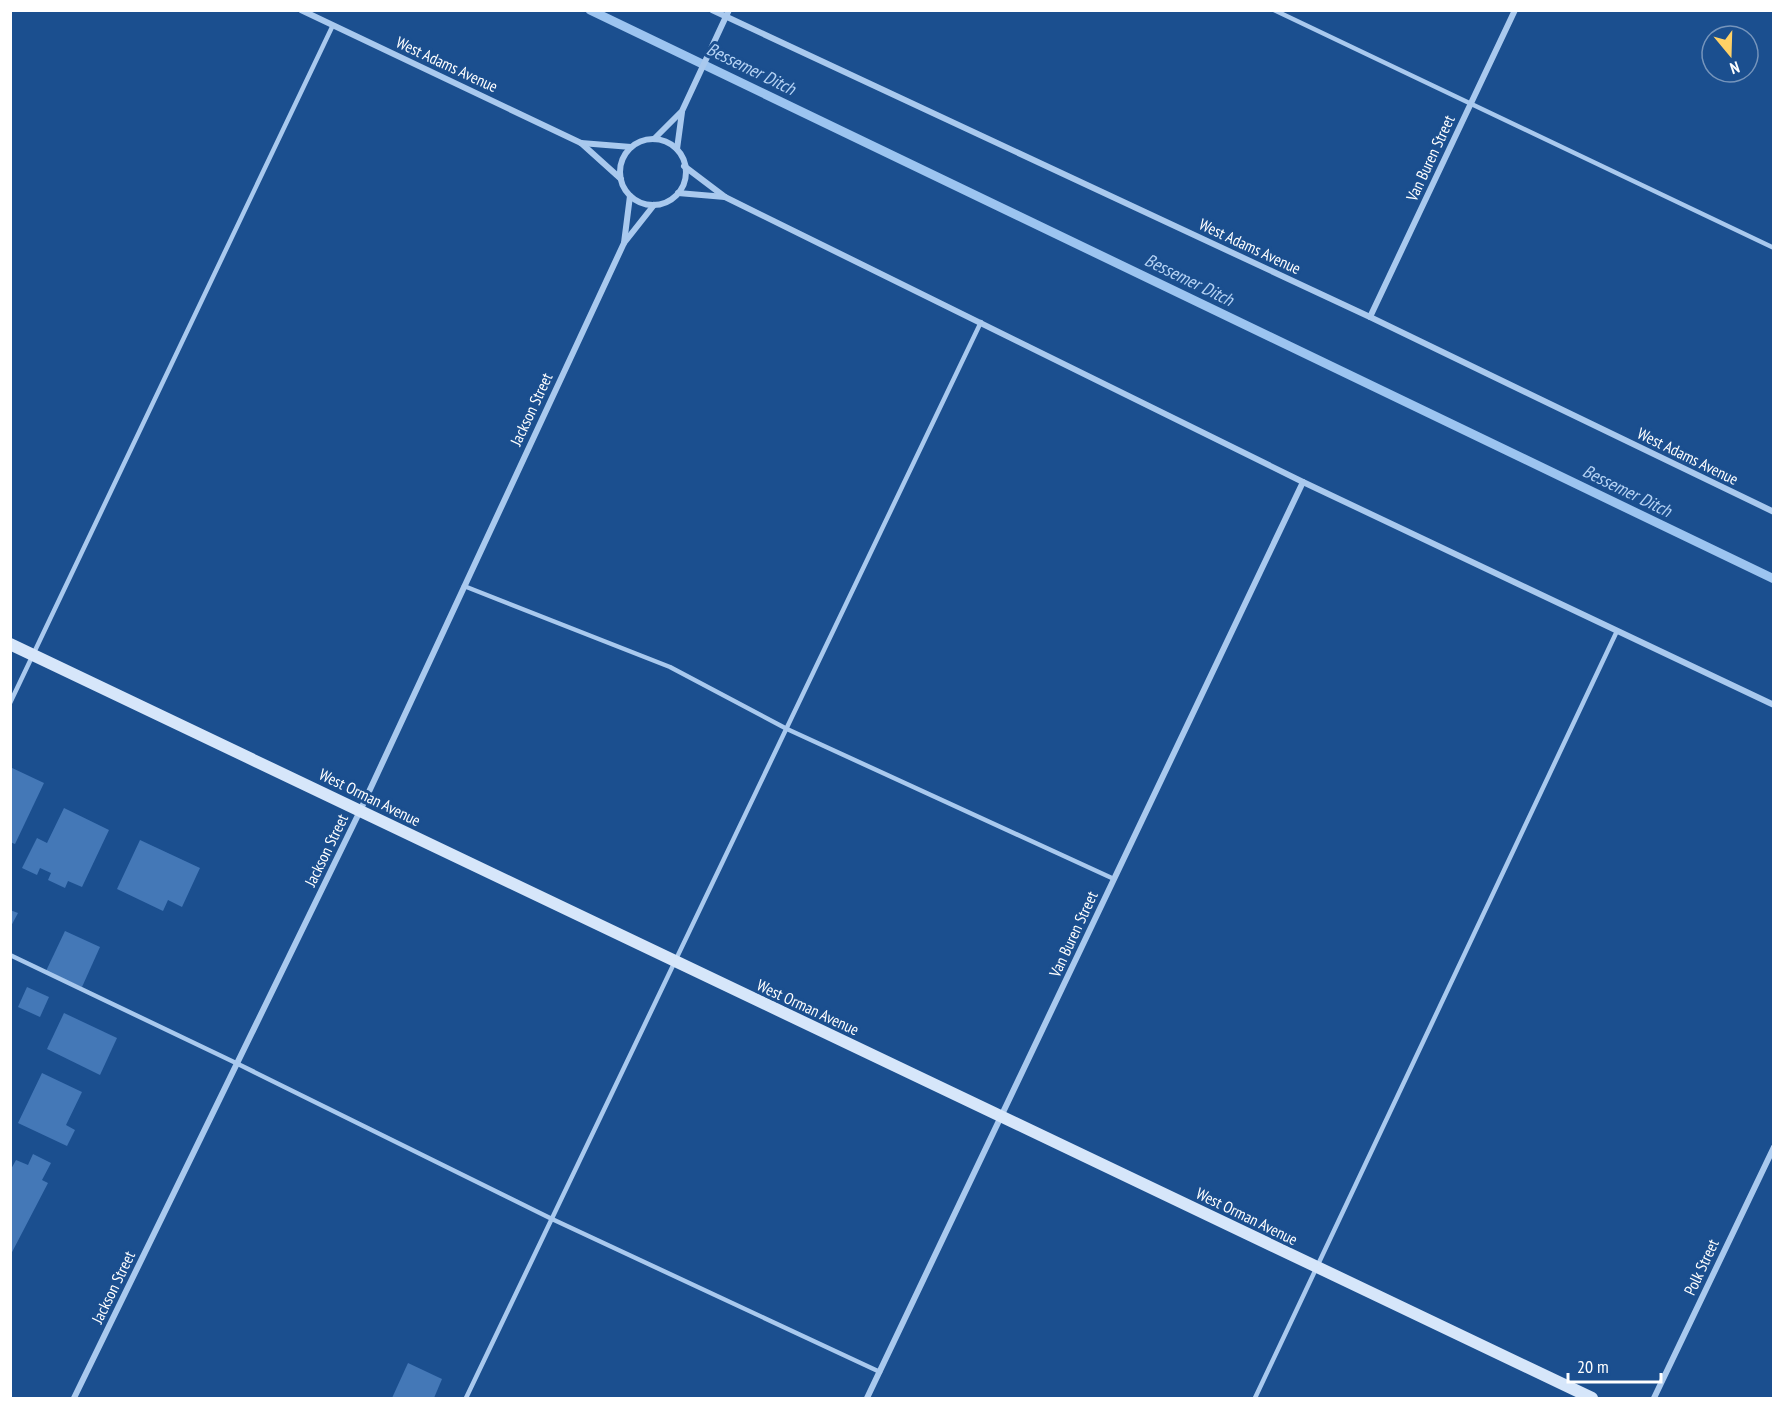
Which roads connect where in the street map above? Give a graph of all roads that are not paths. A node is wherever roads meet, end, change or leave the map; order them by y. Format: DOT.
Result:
graph roads {
  1 [pos="301,10"];
  2 [pos="712,10"];
  3 [pos="1274,10"];
  4 [pos="1515,10"];
  5 [pos="727,14"];
  6 [pos="333,25"];
  7 [pos="1471,104"];
  8 [pos="682,111"];
  9 [pos="654,139"];
  10 [pos="581,143"];
  11 [pos="631,147"];
  12 [pos="677,150"];
  13 [pos="684,166"];
  14 [pos="621,179"];
  15 [pos="678,193"];
  16 [pos="630,196"];
  17 [pos="725,198"];
  18 [pos="654,205"];
  19 [pos="624,243"];
  20 [pos="1773,248"];
  21 [pos="1370,317"];
  22 [pos="981,322"];
  23 [pos="1303,482"];
  24 [pos="1773,512"];
  25 [pos="464,585"];
  26 [pos="1617,631"];
  27 [pos="10,644"];
  28 [pos="33,655"];
  29 [pos="10,703"];
  30 [pos="1773,705"];
  31 [pos="787,729"];
  32 [pos="360,811"];
  33 [pos="1114,879"];
  34 [pos="10,955"];
  35 [pos="676,962"];
  36 [pos="236,1063"];
  37 [pos="1001,1117"];
  38 [pos="1773,1147"];
  39 [pos="552,1219"];
  40 [pos="1317,1268"];
  41 [pos="880,1371"];
  42 [pos="74,1398"];
  43 [pos="466,1398"];
  44 [pos="867,1398"];
  45 [pos="1255,1398"];
  46 [pos="1592,1398"];
  47 [pos="1654,1398"];
  1 -- 6 [label="street, West Adams Avenue"];
  2 -- 5 [label="street, West Adams Avenue"];
  3 -- 7 [label="lane"];
  4 -- 7 [label="street, Van Buren Street"];
  5 -- 8 [label="street"];
  5 -- 21 [label="street, West Adams Avenue"];
  6 -- 10 [label="street, West Adams Avenue"];
  6 -- 28 [label="lane"];
  7 -- 20 [label="lane"];
  7 -- 21 [label="street, Van Buren Street"];
  8 -- 9 [label="street"];
  8 -- 12 [label="street"];
  9 -- 11 [label="street"];
  9 -- 12 [label="street"];
  10 -- 11 [label="street, West Adams Avenue"];
  10 -- 14 [label="street, West Adams Avenue"];
  11 -- 14 [label="street"];
  12 -- 13 [label="street"];
  13 -- 15 [label="street"];
  13 -- 17 [label="street"];
  14 -- 16 [label="street"];
  15 -- 17 [label="street"];
  15 -- 18 [label="street"];
  16 -- 18 [label="street"];
  16 -- 19 [label="street, Jackson Street"];
  17 -- 22 [label="street"];
  18 -- 19 [label="street, Jackson Street"];
  19 -- 25 [label="street, Jackson Street"];
  21 -- 24 [label="street, West Adams Avenue"];
  22 -- 23 [label="street"];
  22 -- 31 [label="lane"];
  23 -- 26 [label="street"];
  23 -- 33 [label="street, Van Buren Street"];
  25 -- 31 [label="lane"];
  25 -- 32 [label="street, Jackson Street"];
  26 -- 30 [label="street"];
  26 -- 40 [label="lane"];
  27 -- 28 [label="street, West Orman Avenue"];
  28 -- 29 [label="lane"];
  28 -- 32 [label="street, West Orman Avenue"];
  31 -- 33 [label="lane"];
  31 -- 35 [label="lane"];
  32 -- 35 [label="street, West Orman Avenue"];
  32 -- 36 [label="street, Jackson Street"];
  33 -- 37 [label="street, Van Buren Street"];
  34 -- 36 [label="lane"];
  35 -- 37 [label="street, West Orman Avenue"];
  35 -- 39 [label="lane"];
  36 -- 39 [label="lane"];
  36 -- 42 [label="street, Jackson Street"];
  37 -- 40 [label="street, West Orman Avenue"];
  37 -- 41 [label="street, Van Buren Street"];
  38 -- 47 [label="street, Polk Street"];
  39 -- 41 [label="lane"];
  39 -- 43 [label="lane"];
  40 -- 45 [label="lane"];
  40 -- 46 [label="street, West Orman Avenue"];
  41 -- 44 [label="street, Van Buren Street"];
}
